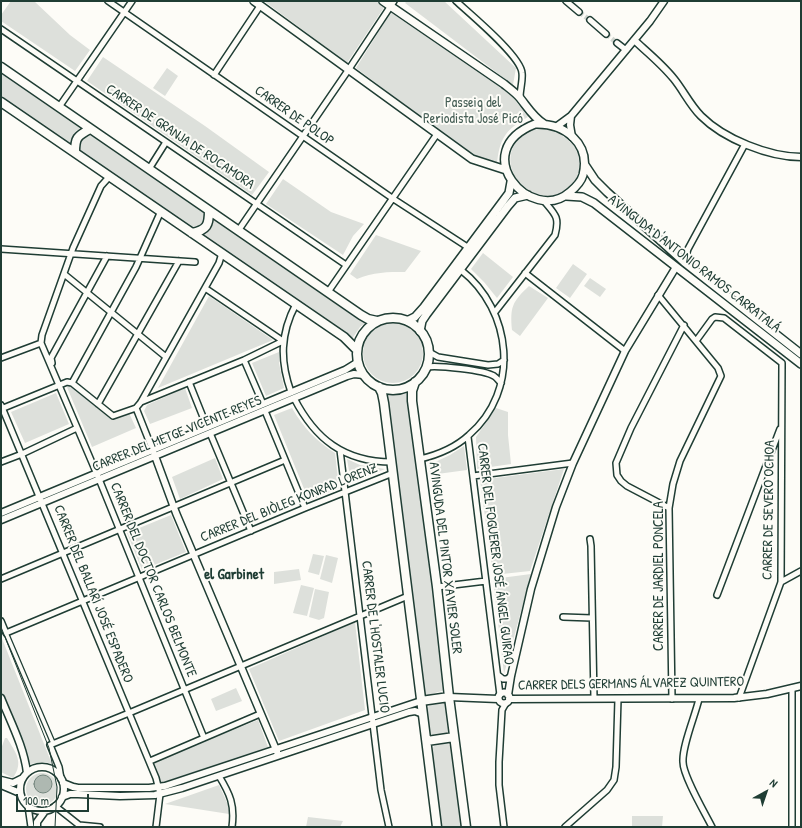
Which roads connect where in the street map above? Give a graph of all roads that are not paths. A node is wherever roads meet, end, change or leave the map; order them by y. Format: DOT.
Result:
graph roads {
  1 [pos="108,1"];
  2 [pos="132,1"];
  3 [pos="254,1"];
  4 [pos="383,1"];
  5 [pos="456,1"];
  6 [pos="566,1"];
  7 [pos="664,1"];
  8 [pos="392,3"];
  9 [pos="260,6"];
  10 [pos="124,12"];
  11 [pos="579,12"];
  12 [pos="590,20"];
  13 [pos="1,29"];
  14 [pos="606,34"];
  15 [pos="634,40"];
  16 [pos="617,43"];
  17 [pos="626,50"];
  18 [pos="1,68"];
  19 [pos="349,70"];
  20 [pos="214,75"];
  21 [pos="77,81"];
  22 [pos="520,97"];
  23 [pos="1,102"];
  24 [pos="59,108"];
  25 [pos="571,116"];
  26 [pos="544,124"];
  27 [pos="556,126"];
  28 [pos="90,129"];
  29 [pos="437,134"];
  30 [pos="303,136"];
  31 [pos="572,137"];
  32 [pos="166,142"];
  33 [pos="745,144"];
  34 [pos="75,152"];
  35 [pos="801,157"];
  36 [pos="585,165"];
  37 [pos="149,169"];
  38 [pos="506,170"];
  39 [pos="110,176"];
  40 [pos="511,182"];
  41 [pos="528,195"];
  42 [pos="566,196"];
  43 [pos="392,198"];
  44 [pos="544,201"];
  45 [pos="257,204"];
  46 [pos="161,211"];
  47 [pos="209,211"];
  48 [pos="238,231"];
  49 [pos="192,233"];
  50 [pos="469,248"];
  51 [pos="1,249"];
  52 [pos="222,253"];
  53 [pos="71,254"];
  54 [pos="107,256"];
  55 [pos="140,258"];
  56 [pos="178,260"];
  57 [pos="195,262"];
  58 [pos="684,262"];
  59 [pos="346,265"];
  60 [pos="676,267"];
  61 [pos="461,270"];
  62 [pos="525,273"];
  63 [pos="64,274"];
  64 [pos="205,288"];
  65 [pos="328,292"];
  66 [pos="87,293"];
  67 [pos="658,295"];
  68 [pos="296,304"];
  69 [pos="111,312"];
  70 [pos="495,312"];
  71 [pos="377,321"];
  72 [pos="407,321"];
  73 [pos="684,325"];
  74 [pos="420,331"];
  75 [pos="137,334"];
  76 [pos="696,341"];
  77 [pos="283,342"];
  78 [pos="41,343"];
  79 [pos="357,350"];
  80 [pos="625,351"];
  81 [pos="429,352"];
  82 [pos="801,354"];
  83 [pos="166,357"];
  84 [pos="1,358"];
  85 [pos="244,360"];
  86 [pos="504,360"];
  87 [pos="358,362"];
  88 [pos="782,363"];
  89 [pos="801,364"];
  90 [pos="52,366"];
  91 [pos="426,367"];
  92 [pos="364,375"];
  93 [pos="189,382"];
  94 [pos="415,382"];
  95 [pos="72,383"];
  96 [pos="501,383"];
  97 [pos="60,385"];
  98 [pos="379,387"];
  99 [pos="293,395"];
  100 [pos="141,402"];
  101 [pos="98,404"];
  102 [pos="264,407"];
  103 [pos="1,408"];
  104 [pos="136,408"];
  105 [pos="781,426"];
  106 [pos="207,427"];
  107 [pos="78,428"];
  108 [pos="210,433"];
  109 [pos="468,437"];
  110 [pos="340,450"];
  111 [pos="154,453"];
  112 [pos="22,454"];
  113 [pos="420,459"];
  114 [pos="285,460"];
  115 [pos="1,462"];
  116 [pos="392,462"];
  117 [pos="573,463"];
  118 [pos="96,473"];
  119 [pos="393,473"];
  120 [pos="473,476"];
  121 [pos="99,479"];
  122 [pos="230,483"];
  123 [pos="345,492"];
  124 [pos="41,499"];
  125 [pos="174,507"];
  126 [pos="306,508"];
  127 [pos="669,508"];
  128 [pos="1,513"];
  129 [pos="1,520"];
  130 [pos="119,530"];
  131 [pos="251,530"];
  132 [pos="590,539"];
  133 [pos="63,553"];
  134 [pos="194,555"];
  135 [pos="801,571"];
  136 [pos="138,577"];
  137 [pos="1,579"];
  138 [pos="486,581"];
  139 [pos="781,582"];
  140 [pos="437,587"];
  141 [pos="717,595"];
  142 [pos="408,596"];
  143 [pos="83,601"];
  144 [pos="359,616"];
  145 [pos="563,617"];
  146 [pos="592,618"];
  147 [pos="1,621"];
  148 [pos="6,633"];
  149 [pos="241,666"];
  150 [pos="498,675"];
  151 [pos="511,676"];
  152 [pos="801,686"];
  153 [pos="792,688"];
  154 [pos="184,690"];
  155 [pos="449,697"];
  156 [pos="504,697"];
  157 [pos="1,698"];
  158 [pos="594,698"];
  159 [pos="672,698"];
  160 [pos="740,698"];
  161 [pos="618,699"];
  162 [pos="699,699"];
  163 [pos="421,701"];
  164 [pos="3,709"];
  165 [pos="129,713"];
  166 [pos="260,714"];
  167 [pos="423,714"];
  168 [pos="373,721"];
  169 [pos="454,737"];
  170 [pos="204,738"];
  171 [pos="427,741"];
  172 [pos="51,744"];
  173 [pos="275,749"];
  174 [pos="279,755"];
  175 [pos="150,761"];
  176 [pos="25,776"];
  177 [pos="219,776"];
  178 [pos="1,780"];
  179 [pos="62,781"];
  180 [pos="1,785"];
  181 [pos="159,790"];
  182 [pos="20,792"];
  183 [pos="62,797"];
  184 [pos="28,806"];
  185 [pos="55,806"];
  186 [pos="45,811"];
  187 [pos="31,827"];
  188 [pos="37,827"];
  189 [pos="100,827"];
  190 [pos="156,827"];
  191 [pos="232,827"];
  192 [pos="389,827"];
  193 [pos="437,827"];
  194 [pos="466,827"];
  195 [pos="504,827"];
  196 [pos="565,827"];
  197 [pos="712,827"];
  198 [pos="792,827"];
  1 -- 10 [label="street, CARRER DE POLOP"];
  2 -- 10 [label="street"];
  3 -- 9 [label="main road"];
  4 -- 8 [label="main road"];
  5 -- 22 [label="street"];
  6 -- 11 [label="street"];
  7 -- 15 [label="street"];
  8 -- 19 [label="street"];
  8 -- 22 [label="main road"];
  9 -- 19 [label="main road"];
  9 -- 20 [label="street"];
  10 -- 20 [label="street, CARRER DE POLOP"];
  10 -- 21 [label="street"];
  12 -- 14 [label="street"];
  13 -- 21 [label="street, CARRER DE GRANJA DE ROCAMORA"];
  15 -- 17 [label="street"];
  15 -- 33 [label="street"];
  16 -- 17 [label="street"];
  17 -- 25 [label="street"];
  18 -- 24 [label="main road"];
  19 -- 29 [label="main road"];
  19 -- 30 [label="street"];
  20 -- 30 [label="street, CARRER DE POLOP"];
  21 -- 24 [label="street"];
  21 -- 32 [label="street, CARRER DE GRANJA DE ROCAMORA"];
  22 -- 26 [label="main road"];
  23 -- 34 [label="main road"];
  24 -- 28 [label="main road"];
  25 -- 27 [label="street"];
  25 -- 31 [label="street"];
  26 -- 27 [label="main road"];
  26 -- 38 [label="main road"];
  27 -- 31 [label="main road"];
  28 -- 34 [label="main road"];
  28 -- 37 [label="main road"];
  29 -- 38 [label="main road"];
  29 -- 43 [label="street"];
  30 -- 43 [label="street, CARRER DE POLOP"];
  30 -- 45 [label="street"];
  31 -- 36 [label="main road"];
  32 -- 37 [label="street"];
  32 -- 45 [label="street, CARRER DE GRANJA DE ROCAMORA"];
  33 -- 35 [label="street"];
  33 -- 58 [label="street"];
  34 -- 39 [label="main road"];
  36 -- 42 [label="main road"];
  36 -- 58 [label="main road, AVINGUDA D'ANTONIO RAMOS CARRATALÁ"];
  37 -- 47 [label="main road"];
  38 -- 40 [label="main road"];
  39 -- 46 [label="main road"];
  39 -- 53 [label="street"];
  40 -- 41 [label="main road"];
  40 -- 50 [label="main road"];
  41 -- 44 [label="main road"];
  41 -- 61 [label="main road"];
  42 -- 44 [label="main road"];
  42 -- 60 [label="main road, AVINGUDA D'ANTONIO RAMOS CARRATALÁ"];
  43 -- 50 [label="street, CARRER DE POLOP"];
  43 -- 59 [label="street"];
  44 -- 62 [label="street"];
  45 -- 48 [label="street"];
  45 -- 59 [label="street, CARRER DE GRANJA DE ROCAMORA"];
  46 -- 49 [label="main road"];
  46 -- 55 [label="street"];
  47 -- 48 [label="main road"];
  47 -- 49 [label="main road"];
  48 -- 65 [label="main road"];
  49 -- 52 [label="main road"];
  50 -- 72 [label="main road"];
  51 -- 53 [label="street"];
  52 -- 64 [label="street"];
  52 -- 68 [label="main road"];
  53 -- 54 [label="street"];
  53 -- 63 [label="street"];
  54 -- 55 [label="street"];
  54 -- 66 [label="street"];
  55 -- 56 [label="street"];
  55 -- 69 [label="street"];
  56 -- 57 [label="street"];
  56 -- 75 [label="street"];
  58 -- 82 [label="main road, AVINGUDA D'ANTONIO RAMOS CARRATALÁ"];
  59 -- 65 [label="street"];
  60 -- 67 [label="street"];
  60 -- 89 [label="main road, AVINGUDA D'ANTONIO RAMOS CARRATALÁ"];
  61 -- 70 [label="street"];
  61 -- 74 [label="main road"];
  62 -- 70 [label="street"];
  62 -- 80 [label="street"];
  63 -- 66 [label="street"];
  63 -- 78 [label="street"];
  64 -- 77 [label="street"];
  64 -- 83 [label="street"];
  65 -- 71 [label="main road"];
  66 -- 69 [label="street"];
  66 -- 90 [label="street"];
  67 -- 73 [label="street, CARRER DE JARDIEL PONCELA"];
  67 -- 80 [label="street"];
  68 -- 77 [label="street"];
  68 -- 79 [label="main road"];
  69 -- 75 [label="street"];
  69 -- 95 [label="street"];
  70 -- 86 [label="street"];
  71 -- 72 [label="main road"];
  71 -- 79 [label="main road"];
  72 -- 74 [label="main road"];
  73 -- 76 [label="street, CARRER DE JARDIEL PONCELA"];
  73 -- 127 [label="street"];
  74 -- 81 [label="main road"];
  75 -- 83 [label="street"];
  75 -- 101 [label="street"];
  76 -- 88 [label="street, AVINGUDA D'ANTONIO RAMOS CARRATALÁ"];
  76 -- 127 [label="street, CARRER DE JARDIEL PONCELA"];
  77 -- 85 [label="street"];
  77 -- 99 [label="street"];
  78 -- 84 [label="street"];
  78 -- 90 [label="street, CARRER DEL DOCTOR CARLOS BELMONTE"];
  79 -- 87 [label="main road"];
  80 -- 117 [label="street"];
  81 -- 86 [label="street"];
  81 -- 91 [label="main road"];
  83 -- 100 [label="street"];
  85 -- 93 [label="street"];
  85 -- 102 [label="street"];
  86 -- 96 [label="street"];
  87 -- 92 [label="main road"];
  87 -- 99 [label="street, CARRER DEL METGE VICENTE REYES"];
  88 -- 105 [label="street, CARRER DE SEVERO OCHOA"];
  90 -- 97 [label="street, CARRER DEL DOCTOR CARLOS BELMONTE"];
  91 -- 94 [label="main road"];
  91 -- 96 [label="street"];
  92 -- 98 [label="main road"];
  92 -- 99 [label="street, CARRER DEL METGE VICENTE REYES"];
  93 -- 100 [label="street"];
  93 -- 106 [label="street"];
  94 -- 98 [label="main road"];
  94 -- 113 [label="main road, AVINGUDA DEL PINTOR XAVIER SOLER"];
  95 -- 97 [label="street"];
  95 -- 101 [label="street"];
  96 -- 109 [label="street"];
  97 -- 103 [label="street"];
  97 -- 107 [label="street, CARRER DEL DOCTOR CARLOS BELMONTE"];
  98 -- 116 [label="main road"];
  99 -- 102 [label="street, CARRER DEL METGE VICENTE REYES"];
  99 -- 110 [label="street"];
  100 -- 104 [label="street"];
  101 -- 104 [label="street"];
  102 -- 106 [label="street, CARRER DEL METGE VICENTE REYES"];
  102 -- 108 [label="street, CARRER DEL METGE VICENTE REYES"];
  102 -- 114 [label="street"];
  103 -- 112 [label="street, CARRER DEL BALLARÍ JOSÉ ESPADERO"];
  104 -- 111 [label="street"];
  105 -- 139 [label="street, CARRER DE SEVERO OCHOA"];
  105 -- 141 [label="street"];
  106 -- 111 [label="street, CARRER DEL METGE VICENTE REYES"];
  107 -- 112 [label="street"];
  107 -- 118 [label="street, CARRER DEL DOCTOR CARLOS BELMONTE"];
  108 -- 111 [label="street, CARRER DEL METGE VICENTE REYES"];
  108 -- 122 [label="street"];
  109 -- 113 [label="street"];
  109 -- 120 [label="street, CARRER DEL FOGUERER JOSÉ ÁNGEL GUIRAO"];
  110 -- 116 [label="street"];
  110 -- 123 [label="street, CARRER DE L'HOSTALER LUCIO"];
  111 -- 118 [label="street, CARRER DEL METGE VICENTE REYES"];
  111 -- 121 [label="street, CARRER DEL METGE VICENTE REYES"];
  111 -- 125 [label="street"];
  112 -- 115 [label="street"];
  112 -- 124 [label="street, CARRER DEL BALLARÍ JOSÉ ESPADERO"];
  113 -- 140 [label="main road, AVINGUDA DEL PINTOR XAVIER SOLER"];
  114 -- 122 [label="street"];
  114 -- 126 [label="street"];
  116 -- 119 [label="main road"];
  117 -- 120 [label="street"];
  117 -- 151 [label="street"];
  118 -- 121 [label="street, CARRER DEL DOCTOR CARLOS BELMONTE"];
  118 -- 124 [label="street, CARRER DEL METGE VICENTE REYES"];
  119 -- 123 [label="street, CARRER DEL BIÒLEG KONRAD LORENZ"];
  119 -- 142 [label="main road"];
  120 -- 138 [label="street, CARRER DEL FOGUERER JOSÉ ÁNGEL GUIRAO"];
  121 -- 124 [label="street, CARRER DEL METGE VICENTE REYES"];
  121 -- 130 [label="street, CARRER DEL DOCTOR CARLOS BELMONTE"];
  122 -- 125 [label="street"];
  122 -- 131 [label="street"];
  123 -- 126 [label="street, CARRER DEL BIÒLEG KONRAD LORENZ"];
  123 -- 144 [label="street, CARRER DE L'HOSTALER LUCIO"];
  124 -- 128 [label="street, CARRER DEL METGE VICENTE REYES"];
  124 -- 129 [label="street, CARRER DEL METGE VICENTE REYES"];
  124 -- 133 [label="street, CARRER DEL BALLARÍ JOSÉ ESPADERO"];
  125 -- 130 [label="street"];
  125 -- 134 [label="street"];
  126 -- 131 [label="street, CARRER DEL BIÒLEG KONRAD LORENZ"];
  127 -- 159 [label="street, CARRER DE JARDIEL PONCELA"];
  130 -- 133 [label="street"];
  130 -- 136 [label="street, CARRER DEL DOCTOR CARLOS BELMONTE"];
  131 -- 134 [label="street, CARRER DEL BIÒLEG KONRAD LORENZ"];
  132 -- 146 [label="street"];
  133 -- 137 [label="street"];
  133 -- 143 [label="street, CARRER DEL BALLARÍ JOSÉ ESPADERO"];
  134 -- 136 [label="street, CARRER DEL BIÒLEG KONRAD LORENZ"];
  134 -- 149 [label="street"];
  135 -- 139 [label="street"];
  136 -- 143 [label="street"];
  136 -- 154 [label="street, CARRER DEL DOCTOR CARLOS BELMONTE"];
  138 -- 140 [label="street"];
  138 -- 150 [label="street, CARRER DEL FOGUERER JOSÉ ÁNGEL GUIRAO"];
  139 -- 160 [label="street, CARRER DE SEVERO OCHOA"];
  140 -- 155 [label="main road, AVINGUDA DEL PINTOR XAVIER SOLER"];
  142 -- 144 [label="street"];
  142 -- 163 [label="main road"];
  143 -- 148 [label="street"];
  143 -- 165 [label="street, CARRER DEL BALLARÍ JOSÉ ESPADERO"];
  144 -- 149 [label="street"];
  144 -- 168 [label="street, CARRER DE L'HOSTALER LUCIO"];
  145 -- 146 [label="street"];
  146 -- 158 [label="street"];
  147 -- 148 [label="street"];
  148 -- 172 [label="street"];
  149 -- 154 [label="street"];
  149 -- 166 [label="street"];
  150 -- 151 [label="street, CARRER DEL FOGUERER JOSÉ ÁNGEL GUIRAO"];
  150 -- 156 [label="street, CARRER DEL FOGUERER JOSÉ ÁNGEL GUIRAO"];
  151 -- 156 [label="street"];
  152 -- 153 [label="street, CARRER DELS GERMANS ÁLVAREZ QUINTERO"];
  153 -- 160 [label="street, CARRER DELS GERMANS ÁLVAREZ QUINTERO"];
  153 -- 198 [label="street"];
  154 -- 165 [label="street"];
  154 -- 170 [label="street, CARRER DEL DOCTOR CARLOS BELMONTE"];
  155 -- 156 [label="street, CARRER DELS GERMANS ÁLVAREZ QUINTERO"];
  155 -- 163 [label="main road, CARRER DELS GERMANS ÁLVAREZ QUINTERO"];
  155 -- 169 [label="main road, AVINGUDA DEL PINTOR XAVIER SOLER"];
  156 -- 158 [label="street, CARRER DELS GERMANS ÁLVAREZ QUINTERO"];
  156 -- 195 [label="street"];
  157 -- 164 [label="street"];
  158 -- 161 [label="street, CARRER DELS GERMANS ÁLVAREZ QUINTERO"];
  159 -- 161 [label="street, CARRER DELS GERMANS ÁLVAREZ QUINTERO"];
  159 -- 162 [label="street, CARRER DELS GERMANS ÁLVAREZ QUINTERO"];
  160 -- 162 [label="street, CARRER DELS GERMANS ÁLVAREZ QUINTERO"];
  161 -- 196 [label="street"];
  162 -- 197 [label="street"];
  163 -- 167 [label="main road"];
  163 -- 168 [label="street"];
  164 -- 176 [label="street"];
  165 -- 172 [label="street"];
  165 -- 175 [label="street, CARRER DEL BALLARÍ JOSÉ ESPADERO"];
  166 -- 170 [label="street"];
  166 -- 173 [label="street"];
  167 -- 168 [label="street"];
  167 -- 171 [label="main road"];
  168 -- 173 [label="street"];
  168 -- 174 [label="street"];
  168 -- 192 [label="street, CARRER DE L'HOSTALER LUCIO"];
  169 -- 171 [label="main road"];
  169 -- 194 [label="main road, AVINGUDA DEL PINTOR XAVIER SOLER"];
  170 -- 175 [label="street"];
  171 -- 193 [label="main road"];
  172 -- 179 [label="street"];
  173 -- 174 [label="street"];
  173 -- 181 [label="street"];
  174 -- 177 [label="street"];
  175 -- 181 [label="street, CARRER DEL BALLARÍ JOSÉ ESPADERO"];
  176 -- 178 [label="street"];
  176 -- 179 [label="street"];
  176 -- 182 [label="street"];
  177 -- 181 [label="street"];
  177 -- 191 [label="street"];
  179 -- 181 [label="street"];
  179 -- 183 [label="street"];
  180 -- 182 [label="street"];
  181 -- 183 [label="street"];
  181 -- 190 [label="street"];
  182 -- 184 [label="street"];
  183 -- 185 [label="street"];
  184 -- 186 [label="street"];
  184 -- 187 [label="street"];
  185 -- 186 [label="street"];
  185 -- 189 [label="street"];
  186 -- 188 [label="street"];
}
